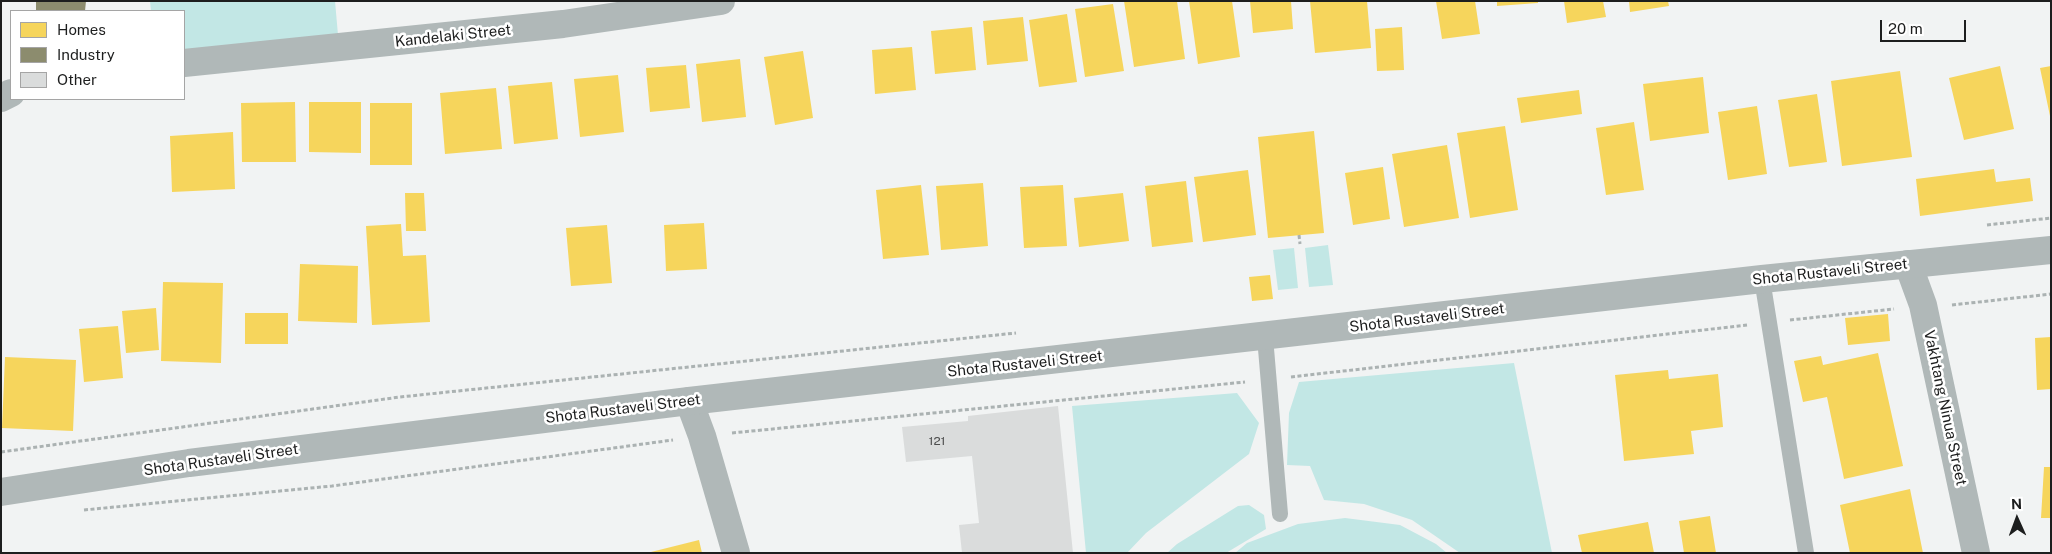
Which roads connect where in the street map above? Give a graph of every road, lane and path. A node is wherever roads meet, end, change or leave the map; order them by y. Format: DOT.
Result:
graph roads {
  1 [pos="721,1"];
  2 [pos="185,64"];
  3 [pos="1299,235"];
  4 [pos="1300,244"];
  5 [pos="2051,250"];
  6 [pos="1908,264"];
  7 [pos="1762,279"];
  8 [pos="2051,294"];
  9 [pos="1922,306"];
  10 [pos="1770,322"];
  11 [pos="1265,337"];
  12 [pos="1269,380"];
  13 [pos="689,401"];
  14 [pos="702,436"];
  15 [pos="1,492"];
  16 [pos="79,511"];
  17 [pos="1280,514"];
  18 [pos="1982,551"];
  19 [pos="736,553"];
  20 [pos="1806,553"];
  1 -- 2 [label="street, Kandelaki Street"];
  3 -- 4 [label="path"];
  5 -- 6 [label="street, Shota Rustaveli Street"];
  6 -- 7 [label="street, Shota Rustaveli Street"];
  6 -- 9 [label="street, Vakhtang Ninua Street"];
  7 -- 10 [label="lane"];
  7 -- 11 [label="street, Shota Rustaveli Street"];
  8 -- 9 [label="path"];
  9 -- 10 [label="path"];
  9 -- 18 [label="street, Vakhtang Ninua Street"];
  10 -- 12 [label="path"];
  10 -- 20 [label="lane"];
  11 -- 12 [label="lane"];
  11 -- 13 [label="street, Shota Rustaveli Street"];
  12 -- 14 [label="path"];
  12 -- 17 [label="lane"];
  13 -- 14 [label="street"];
  13 -- 15 [label="street, Shota Rustaveli Street"];
  14 -- 16 [label="path"];
  14 -- 19 [label="street"];
}
